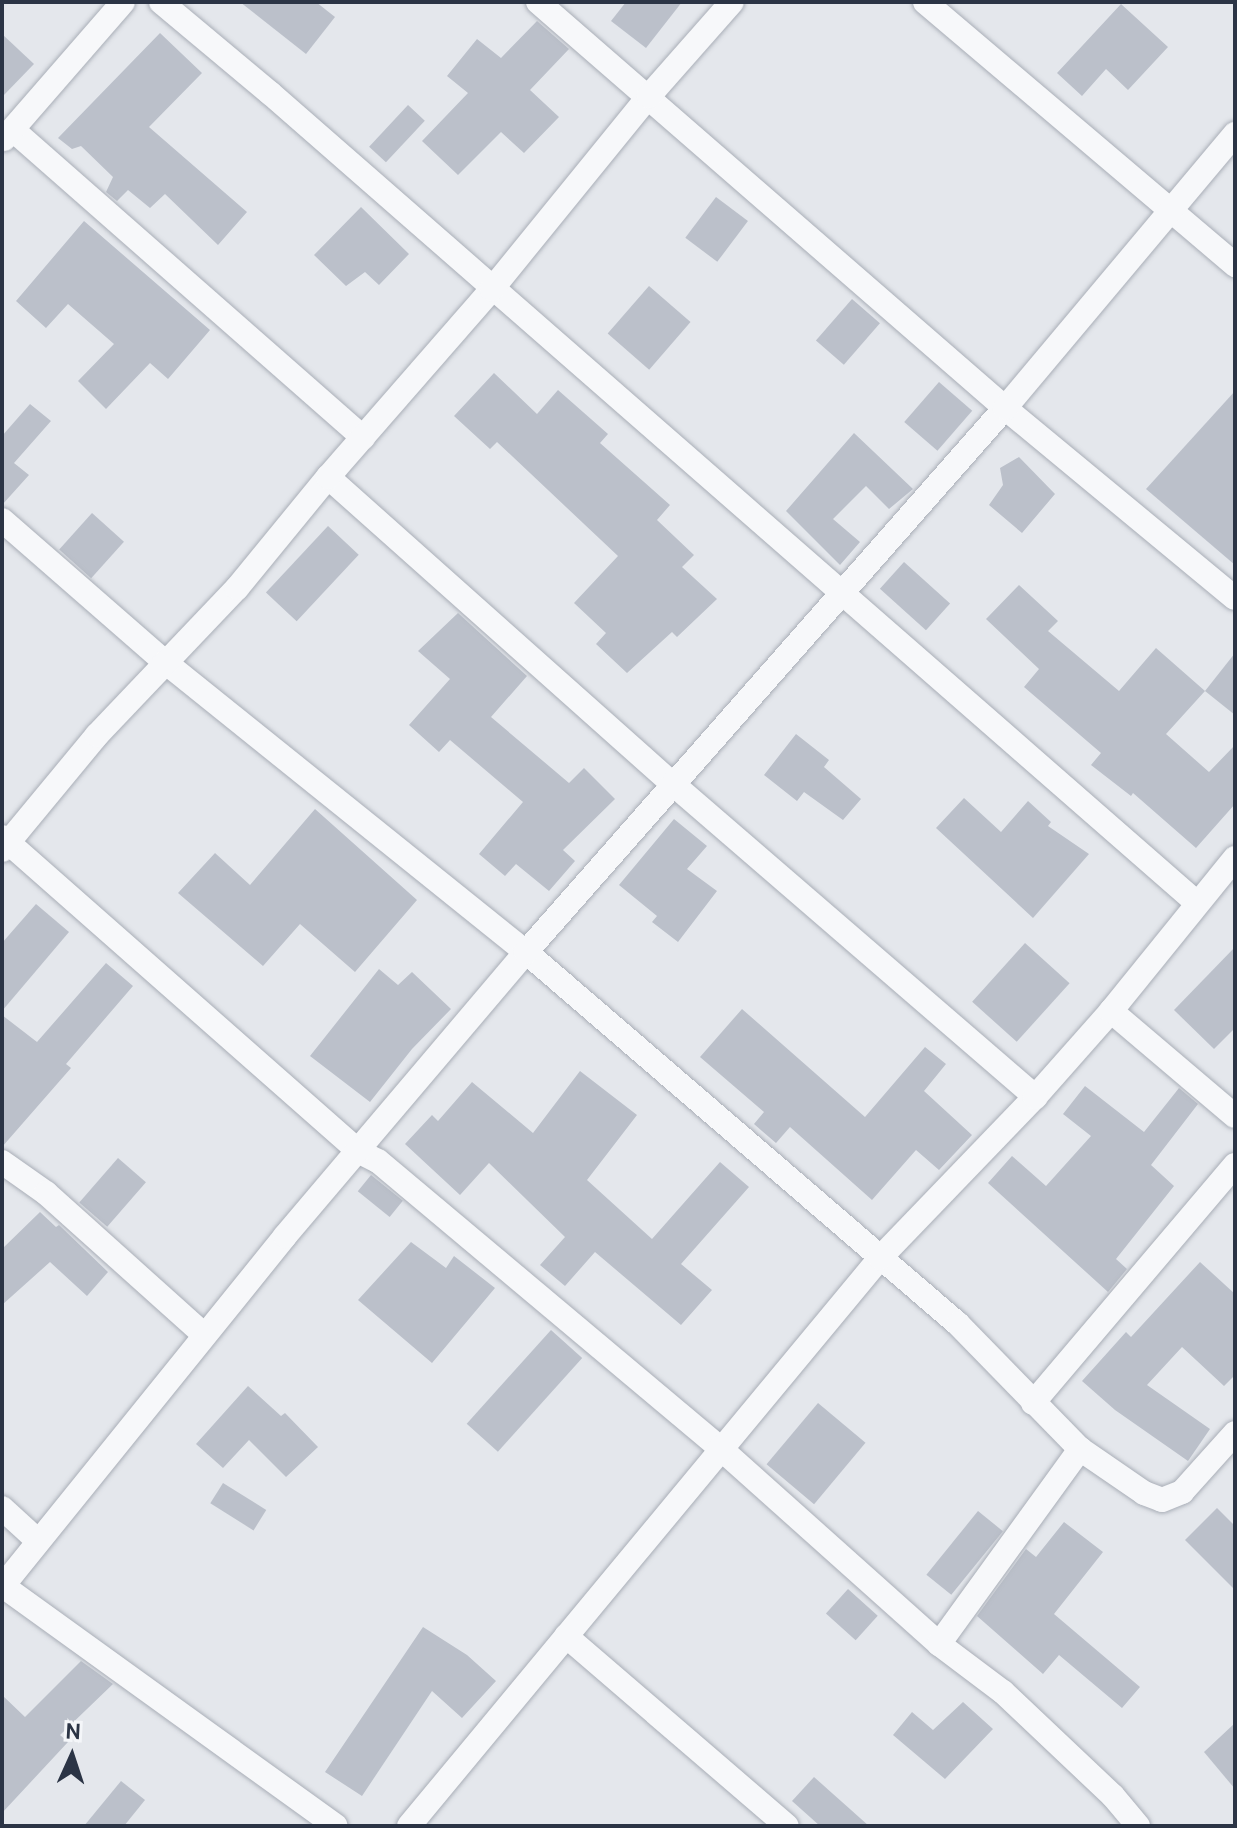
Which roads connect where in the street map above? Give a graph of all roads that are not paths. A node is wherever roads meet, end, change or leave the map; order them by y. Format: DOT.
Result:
graph roads {
  1 [pos="123,2"];
  2 [pos="161,2"];
  3 [pos="538,2"];
  4 [pos="732,2"];
  5 [pos="925,2"];
  6 [pos="649,96"];
  7 [pos="1235,134"];
  8 [pos="8,136"];
  9 [pos="1172,212"];
  10 [pos="1235,265"];
  11 [pos="492,289"];
  12 [pos="1005,408"];
  13 [pos="363,438"];
  14 [pos="328,477"];
  15 [pos="2,520"];
  16 [pos="841,593"];
  17 [pos="1235,598"];
  18 [pos="165,662"];
  19 [pos="673,784"];
  20 [pos="4,843"];
  21 [pos="1235,858"];
  22 [pos="1197,903"];
  23 [pos="526,952"];
  24 [pos="1111,1011"];
  25 [pos="1035,1097"];
  26 [pos="1235,1116"];
  27 [pos="358,1151"];
  28 [pos="2,1162"];
  29 [pos="1235,1165"];
  30 [pos="880,1258"];
  31 [pos="203,1334"];
  32 [pos="1033,1403"];
  33 [pos="1235,1433"];
  34 [pos="720,1448"];
  35 [pos="1080,1449"];
  36 [pos="2,1508"];
  37 [pos="37,1540"];
  38 [pos="3,1587"];
  39 [pos="566,1636"];
  40 [pos="939,1644"];
  41 [pos="419,1823"];
  42 [pos="783,1824"];
  43 [pos="336,1826"];
  44 [pos="1138,1826"];
  1 -- 8 [label="street"];
  2 -- 11 [label="street"];
  3 -- 6 [label="street"];
  4 -- 6 [label="street"];
  5 -- 9 [label="street"];
  6 -- 11 [label="street"];
  6 -- 12 [label="street"];
  7 -- 9 [label="street"];
  8 -- 13 [label="street"];
  9 -- 10 [label="street"];
  9 -- 12 [label="street"];
  11 -- 13 [label="street"];
  11 -- 16 [label="street"];
  12 -- 16 [label="street"];
  12 -- 17 [label="street"];
  13 -- 14 [label="street"];
  14 -- 18 [label="street"];
  14 -- 19 [label="street"];
  15 -- 18 [label="street"];
  16 -- 19 [label="street"];
  16 -- 22 [label="street"];
  18 -- 20 [label="street"];
  18 -- 23 [label="street"];
  19 -- 23 [label="street"];
  19 -- 25 [label="street"];
  20 -- 27 [label="street"];
  21 -- 22 [label="street"];
  22 -- 24 [label="street"];
  23 -- 27 [label="street"];
  23 -- 30 [label="street"];
  24 -- 25 [label="street"];
  24 -- 26 [label="street"];
  25 -- 30 [label="street"];
  27 -- 31 [label="street"];
  27 -- 34 [label="street"];
  28 -- 31 [label="street"];
  29 -- 32 [label="street"];
  30 -- 32 [label="street"];
  30 -- 34 [label="street"];
  31 -- 37 [label="street"];
  32 -- 35 [label="street"];
  33 -- 35 [label="street"];
  34 -- 39 [label="street"];
  34 -- 40 [label="street"];
  35 -- 40 [label="street"];
  36 -- 37 [label="street"];
  37 -- 38 [label="street"];
  38 -- 43 [label="street"];
  39 -- 41 [label="street"];
  39 -- 42 [label="street"];
  40 -- 44 [label="street"];
}
